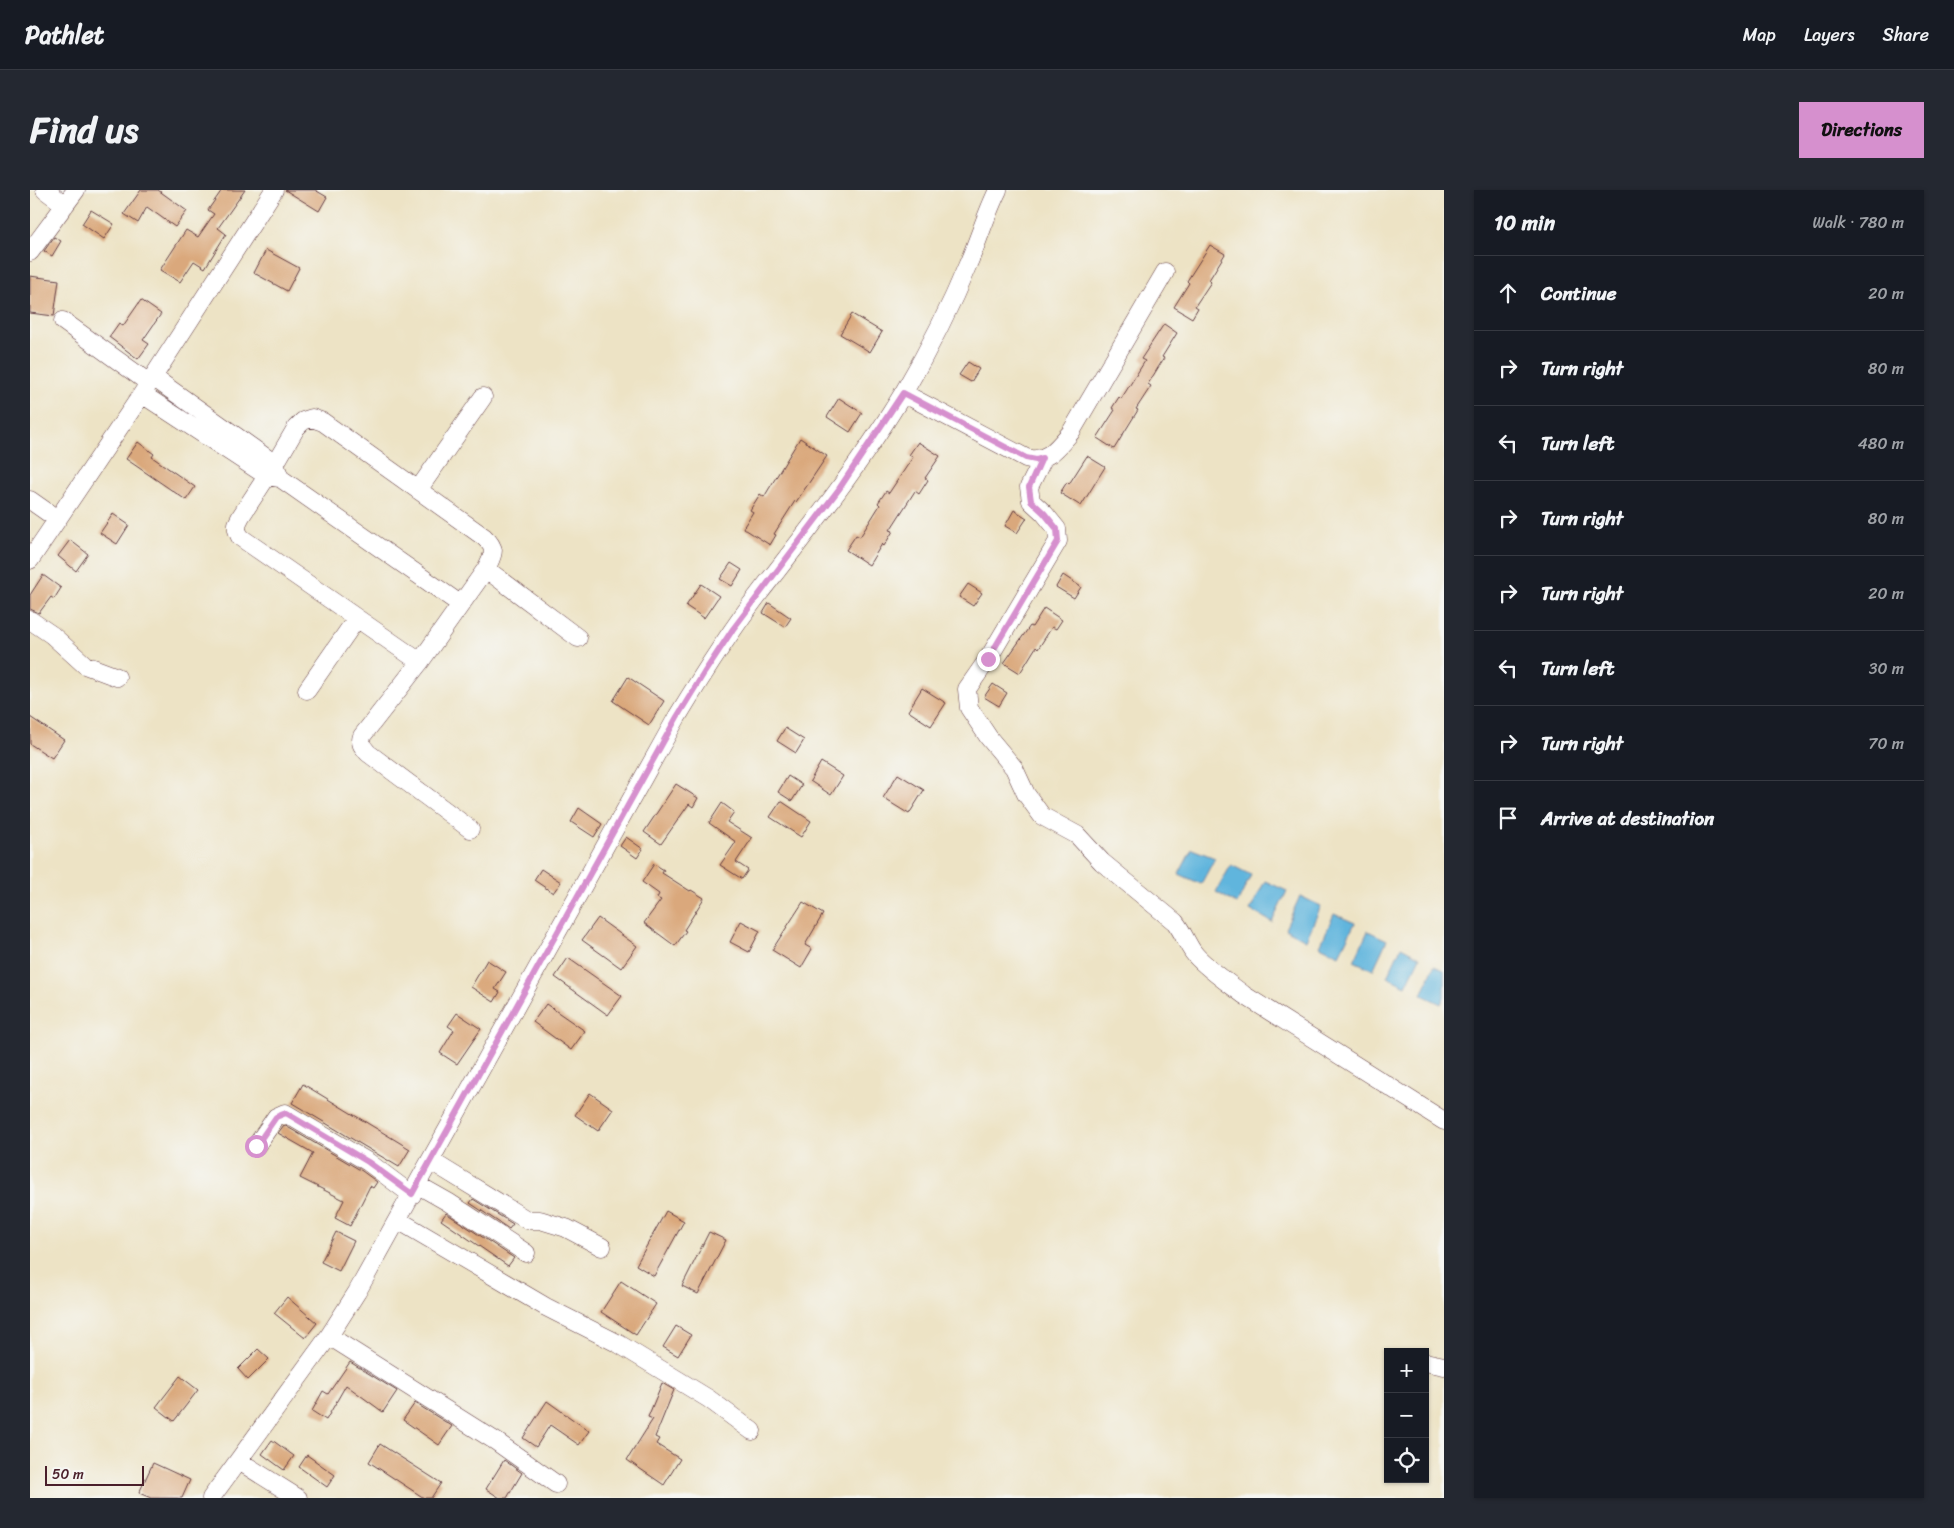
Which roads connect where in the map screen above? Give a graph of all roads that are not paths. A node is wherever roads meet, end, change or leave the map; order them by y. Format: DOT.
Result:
graph roads {
  1 [pos="45,190"];
  2 [pos="76,190"];
  3 [pos="274,190"];
  4 [pos="998,190"];
  5 [pos="65,205"];
  6 [pos="30,252"];
  7 [pos="1164,272"];
  8 [pos="63,322"];
  9 [pos="148,385"];
  10 [pos="903,393"];
  11 [pos="483,397"];
  12 [pos="1042,458"];
  13 [pos="274,473"];
  14 [pos="418,490"];
  15 [pos="30,500"];
  16 [pos="58,518"];
  17 [pos="30,560"];
  18 [pos="486,569"];
  19 [pos="460,604"];
  20 [pos="357,618"];
  21 [pos="30,620"];
  22 [pos="578,638"];
  23 [pos="420,662"];
  24 [pos="117,677"];
  25 [pos="306,690"];
  26 [pos="470,829"];
  27 [pos="1444,1121"];
  28 [pos="256,1146"];
  29 [pos="431,1161"];
  30 [pos="415,1190"];
  31 [pos="398,1220"];
  32 [pos="602,1247"];
  33 [pos="526,1253"];
  34 [pos="329,1336"];
  35 [pos="1429,1363"];
  36 [pos="1444,1366"];
  37 [pos="752,1431"];
  38 [pos="239,1460"];
  39 [pos="556,1484"];
  40 [pos="210,1498"];
  41 [pos="298,1498"];
  1 -- 5 [label="street"];
  2 -- 5 [label="street"];
  3 -- 9 [label="street"];
  4 -- 10 [label="street"];
  5 -- 6 [label="street"];
  7 -- 12 [label="street"];
  8 -- 9 [label="street"];
  9 -- 13 [label="street"];
  9 -- 16 [label="street"];
  10 -- 12 [label="street"];
  10 -- 29 [label="street"];
  11 -- 14 [label="street"];
  12 -- 27 [label="street"];
  13 -- 14 [label="street"];
  13 -- 19 [label="street"];
  13 -- 20 [label="street"];
  14 -- 18 [label="street"];
  15 -- 16 [label="street"];
  16 -- 17 [label="street"];
  18 -- 19 [label="street"];
  18 -- 22 [label="street"];
  19 -- 23 [label="street"];
  20 -- 23 [label="street"];
  20 -- 25 [label="street"];
  21 -- 24 [label="street"];
  23 -- 26 [label="street"];
  28 -- 30 [label="street"];
  29 -- 30 [label="street"];
  29 -- 32 [label="street"];
  30 -- 31 [label="street"];
  30 -- 33 [label="street"];
  31 -- 34 [label="street"];
  31 -- 37 [label="street"];
  34 -- 38 [label="street"];
  34 -- 39 [label="street"];
  35 -- 36 [label="street"];
  38 -- 40 [label="street"];
  38 -- 41 [label="street"];
}
